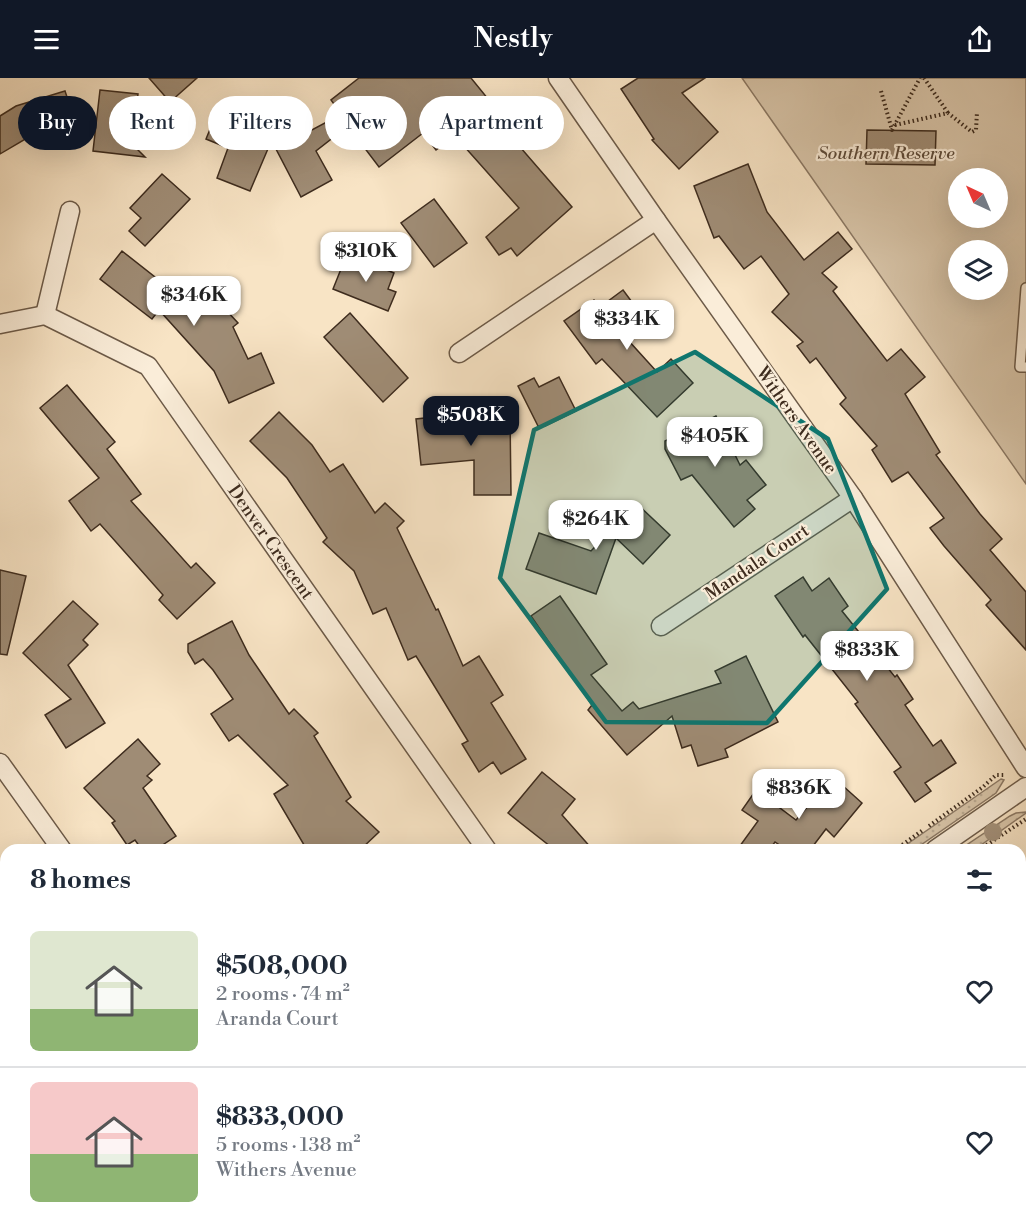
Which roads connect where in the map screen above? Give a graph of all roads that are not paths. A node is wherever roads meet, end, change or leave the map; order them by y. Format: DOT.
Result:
graph roads {
  1 [pos="558,78"];
  2 [pos="70,211"];
  3 [pos="656,220"];
  4 [pos="1026,288"];
  5 [pos="45,315"];
  6 [pos="0,324"];
  7 [pos="459,353"];
  8 [pos="1026,367"];
  9 [pos="853,498"];
  10 [pos="661,626"];
  11 [pos="0,763"];
  12 [pos="1026,768"];
  13 [pos="1026,787"];
  14 [pos="58,844"];
  15 [pos="483,844"];
  16 [pos="944,844"];
  1 -- 3 [label="street, Withers Avenue"];
  2 -- 5 [label="street"];
  3 -- 7 [label="street"];
  3 -- 9 [label="street, Withers Avenue"];
  4 -- 8 [label="lane"];
  5 -- 6 [label="street"];
  5 -- 15 [label="street, Denver Crescent"];
  9 -- 10 [label="street, Mandala Court"];
  9 -- 12 [label="street, Withers Avenue"];
  11 -- 14 [label="street"];
  13 -- 16 [label="street"];
}
